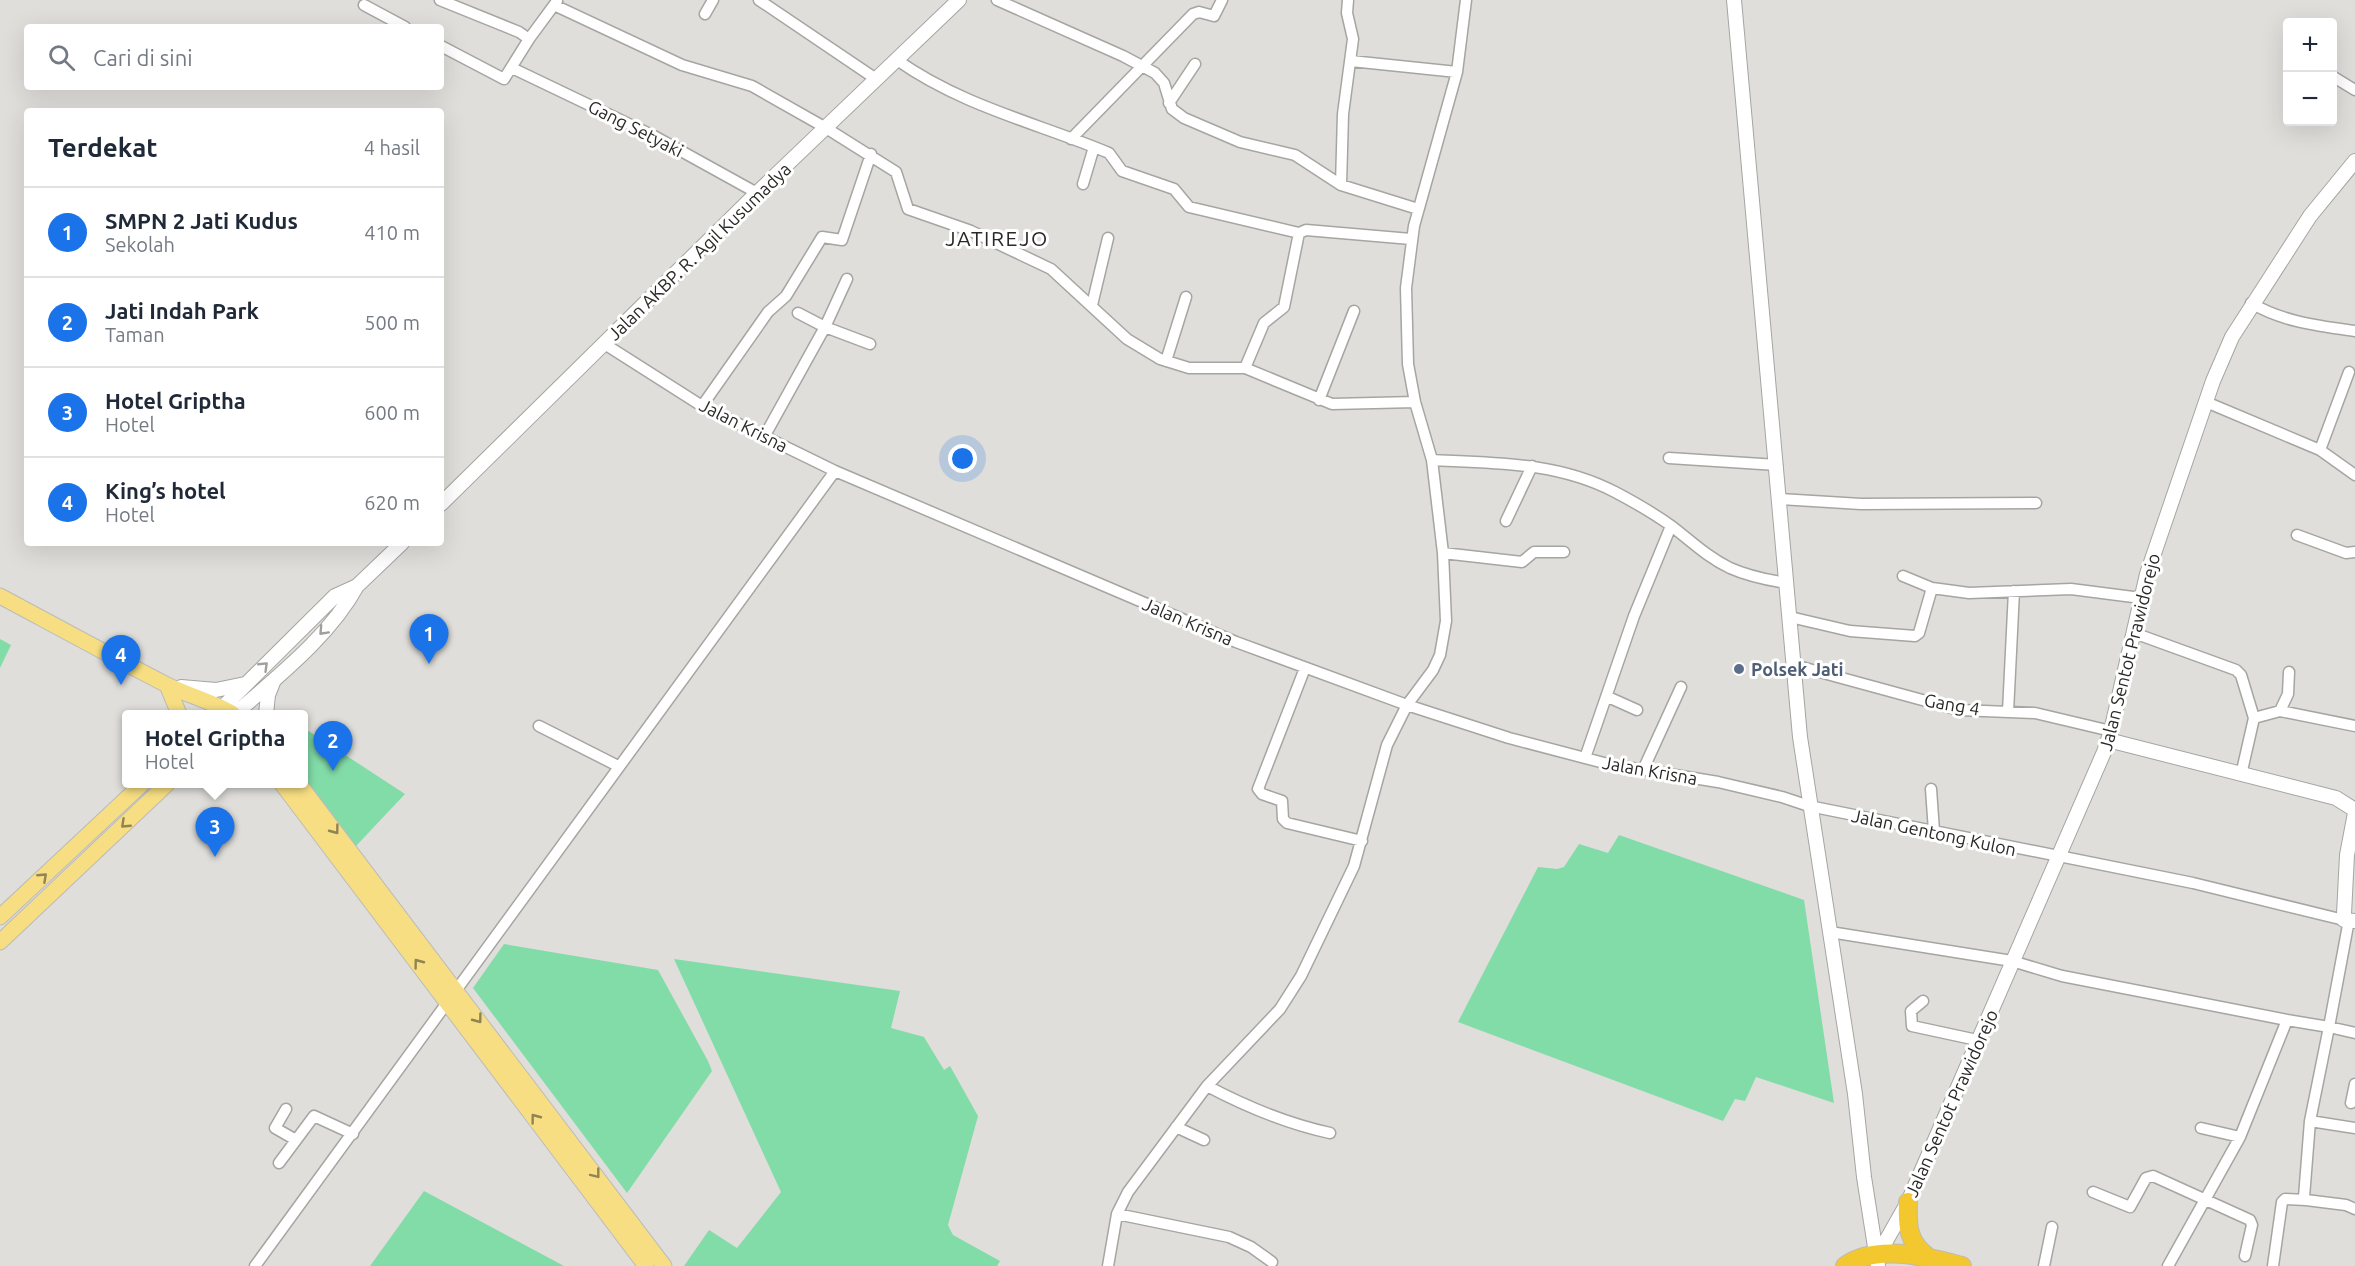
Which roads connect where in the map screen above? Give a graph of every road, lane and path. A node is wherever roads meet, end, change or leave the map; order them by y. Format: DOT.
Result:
graph roads {
  1 [pos="440,0"];
  2 [pos="712,0"];
  3 [pos="759,0"];
  4 [pos="959,0"];
  5 [pos="997,0"];
  6 [pos="1222,0"];
  7 [pos="1348,0"];
  8 [pos="1466,0"];
  9 [pos="1734,0"];
  10 [pos="556,2"];
  11 [pos="364,5"];
  12 [pos="705,14"];
  13 [pos="399,24"];
  14 [pos="529,39"];
  15 [pos="444,48"];
  16 [pos="897,60"];
  17 [pos="1351,61"];
  18 [pos="1195,64"];
  19 [pos="1143,67"];
  20 [pos="512,68"];
  21 [pos="1457,72"];
  22 [pos="2337,78"];
  23 [pos="876,80"];
  24 [pos="2354,87"];
  25 [pos="1169,103"];
  26 [pos="826,128"];
  27 [pos="1071,139"];
  28 [pos="1094,147"];
  29 [pos="871,154"];
  30 [pos="2355,161"];
  31 [pos="1083,184"];
  32 [pos="1341,185"];
  33 [pos="757,193"];
  34 [pos="1418,209"];
  35 [pos="1299,232"];
  36 [pos="1108,238"];
  37 [pos="1412,239"];
  38 [pos="847,279"];
  39 [pos="1185,297"];
  40 [pos="2251,303"];
  41 [pos="1092,305"];
  42 [pos="1354,311"];
  43 [pos="798,313"];
  44 [pos="825,327"];
  45 [pos="2355,332"];
  46 [pos="603,343"];
  47 [pos="870,344"];
  48 [pos="1166,361"];
  49 [pos="1245,368"];
  50 [pos="2349,372"];
  51 [pos="1319,400"];
  52 [pos="1414,402"];
  53 [pos="2206,402"];
  54 [pos="702,406"];
  55 [pos="764,437"];
  56 [pos="2320,450"];
  57 [pos="1669,458"];
  58 [pos="1432,460"];
  59 [pos="1777,465"];
  60 [pos="1532,466"];
  61 [pos="835,471"];
  62 [pos="2355,475"];
  63 [pos="1780,499"];
  64 [pos="444,501"];
  65 [pos="2036,503"];
  66 [pos="1506,521"];
  67 [pos="1671,526"];
  68 [pos="2297,535"];
  69 [pos="399,546"];
  70 [pos="1564,552"];
  71 [pos="2355,552"];
  72 [pos="1443,553"];
  73 [pos="1903,576"];
  74 [pos="1787,583"];
  75 [pos="357,586"];
  76 [pos="1932,588"];
  77 [pos="2014,591"];
  78 [pos="0,596"];
  79 [pos="2141,598"];
  80 [pos="1790,616"];
  81 [pos="2133,633"];
  82 [pos="1794,664"];
  83 [pos="1305,668"];
  84 [pos="2289,672"];
  85 [pos="275,678"];
  86 [pos="246,683"];
  87 [pos="167,685"];
  88 [pos="1681,687"];
  89 [pos="1608,697"];
  90 [pos="1407,705"];
  91 [pos="177,710"];
  92 [pos="217,710"];
  93 [pos="223,710"];
  94 [pos="224,710"];
  95 [pos="266,710"];
  96 [pos="1637,710"];
  97 [pos="2280,711"];
  98 [pos="2008,712"];
  99 [pos="2254,718"];
  100 [pos="539,726"];
  101 [pos="2355,726"];
  102 [pos="2110,736"];
  103 [pos="1586,758"];
  104 [pos="618,766"];
  105 [pos="1643,770"];
  106 [pos="2241,775"];
  107 [pos="137,788"];
  108 [pos="162,788"];
  109 [pos="286,788"];
  110 [pos="303,788"];
  111 [pos="1931,789"];
  112 [pos="1809,806"];
  113 [pos="2355,811"];
  114 [pos="1934,831"];
  115 [pos="1362,841"];
  116 [pos="2059,858"];
  117 [pos="0,917"];
  118 [pos="2349,920"];
  119 [pos="1830,932"];
  120 [pos="0,942"];
  121 [pos="2012,961"];
  122 [pos="451,995"];
  123 [pos="1923,1001"];
  124 [pos="2287,1020"];
  125 [pos="2329,1027"];
  126 [pos="2355,1033"];
  127 [pos="1977,1040"];
  128 [pos="2355,1084"];
  129 [pos="1206,1086"];
  130 [pos="2351,1103"];
  131 [pos="286,1109"];
  132 [pos="2310,1121"];
  133 [pos="1176,1127"];
  134 [pos="2201,1128"];
  135 [pos="2355,1128"];
  136 [pos="1330,1133"];
  137 [pos="353,1134"];
  138 [pos="2240,1137"];
  139 [pos="296,1140"];
  140 [pos="1204,1140"];
  141 [pos="279,1163"];
  142 [pos="2093,1192"];
  143 [pos="2206,1200"];
  144 [pos="2306,1200"];
  145 [pos="1908,1202"];
  146 [pos="2355,1209"];
  147 [pos="1117,1214"];
  148 [pos="2052,1227"];
  149 [pos="2245,1256"];
  150 [pos="1929,1258"];
  151 [pos="1878,1260"];
  152 [pos="1272,1262"];
  153 [pos="255,1266"];
  154 [pos="646,1266"];
  155 [pos="664,1266"];
  156 [pos="1108,1266"];
  157 [pos="1845,1266"];
  158 [pos="1962,1266"];
  159 [pos="2044,1266"];
  160 [pos="2168,1266"];
  161 [pos="2273,1266"];
  1 -- 14 [label="street"];
  2 -- 12 [label="street"];
  3 -- 23 [label="street"];
  4 -- 16 [label="main road, Jalan AKBP. R. Agil Kusumadya"];
  5 -- 19 [label="street"];
  6 -- 19 [label="street"];
  7 -- 17 [label="street"];
  8 -- 21 [label="street"];
  9 -- 59 [label="main road"];
  10 -- 14 [label="street"];
  10 -- 26 [label="street"];
  11 -- 13 [label="street"];
  14 -- 20 [label="street"];
  15 -- 20 [label="street"];
  16 -- 23 [label="main road, Jalan AKBP. R. Agil Kusumadya"];
  16 -- 27 [label="street"];
  17 -- 21 [label="street"];
  17 -- 32 [label="street"];
  18 -- 25 [label="street"];
  19 -- 25 [label="street"];
  19 -- 27 [label="street"];
  20 -- 33 [label="street, Gang Setyaki"];
  21 -- 34 [label="street"];
  22 -- 24 [label="street"];
  23 -- 26 [label="main road, Jalan AKBP. R. Agil Kusumadya"];
  25 -- 32 [label="street"];
  26 -- 29 [label="street"];
  26 -- 33 [label="main road, Jalan AKBP. R. Agil Kusumadya"];
  27 -- 28 [label="street"];
  28 -- 31 [label="street"];
  28 -- 35 [label="street"];
  29 -- 41 [label="street"];
  29 -- 54 [label="street"];
  30 -- 40 [label="main road, Jalan Sentot Prawidorejo"];
  32 -- 34 [label="street"];
  33 -- 46 [label="main road, Jalan AKBP. R. Agil Kusumadya"];
  34 -- 37 [label="street"];
  35 -- 37 [label="street"];
  35 -- 49 [label="street"];
  36 -- 41 [label="street"];
  37 -- 52 [label="street"];
  38 -- 44 [label="street"];
  39 -- 48 [label="street"];
  40 -- 45 [label="street"];
  40 -- 53 [label="main road, Jalan Sentot Prawidorejo"];
  41 -- 48 [label="street"];
  42 -- 51 [label="street"];
  43 -- 44 [label="street"];
  44 -- 47 [label="street"];
  44 -- 55 [label="street"];
  46 -- 54 [label="street, Jalan Krisna"];
  46 -- 64 [label="main road, Jalan AKBP. R. Agil Kusumadya"];
  48 -- 49 [label="street"];
  49 -- 51 [label="street"];
  50 -- 56 [label="street"];
  51 -- 52 [label="street"];
  52 -- 58 [label="street"];
  53 -- 56 [label="street"];
  53 -- 79 [label="main road, Jalan Sentot Prawidorejo"];
  54 -- 55 [label="street, Jalan Krisna"];
  55 -- 61 [label="street, Jalan Krisna"];
  56 -- 62 [label="street"];
  57 -- 59 [label="street"];
  58 -- 60 [label="street"];
  58 -- 72 [label="street"];
  59 -- 63 [label="main road"];
  60 -- 66 [label="street"];
  60 -- 67 [label="street"];
  61 -- 83 [label="street, Jalan Krisna"];
  61 -- 104 [label="street"];
  63 -- 65 [label="street"];
  63 -- 74 [label="main road"];
  67 -- 74 [label="street"];
  67 -- 89 [label="street"];
  68 -- 71 [label="street"];
  69 -- 75 [label="main road"];
  70 -- 72 [label="street"];
  72 -- 90 [label="street"];
  73 -- 76 [label="street"];
  74 -- 80 [label="main road"];
  75 -- 85 [label="main road, one-way"];
  86 -- 75 [label="main road, one-way"];
  76 -- 77 [label="street"];
  76 -- 80 [label="street"];
  77 -- 79 [label="street"];
  77 -- 98 [label="street"];
  78 -- 87 [label="main road"];
  79 -- 81 [label="main road, Jalan Sentot Prawidorejo"];
  80 -- 82 [label="main road"];
  81 -- 99 [label="street"];
  81 -- 102 [label="main road, Jalan Sentot Prawidorejo"];
  82 -- 98 [label="street, Gang 4"];
  82 -- 112 [label="main road"];
  83 -- 90 [label="street, Jalan Krisna"];
  83 -- 115 [label="street"];
  84 -- 97 [label="street"];
  85 -- 94 [label="main road"];
  85 -- 95 [label="main road"];
  86 -- 87 [label="main road"];
  86 -- 93 [label="main road"];
  87 -- 91 [label="main road"];
  87 -- 92 [label="main road"];
  88 -- 105 [label="street"];
  89 -- 96 [label="street"];
  89 -- 103 [label="street"];
  90 -- 103 [label="street, Jalan Krisna"];
  90 -- 115 [label="street"];
  97 -- 99 [label="street"];
  97 -- 101 [label="street"];
  98 -- 102 [label="street, Gang 4"];
  99 -- 106 [label="street"];
  100 -- 104 [label="street"];
  102 -- 106 [label="main road"];
  102 -- 116 [label="main road, Jalan Sentot Prawidorejo"];
  103 -- 105 [label="street, Jalan Krisna"];
  104 -- 122 [label="street"];
  105 -- 112 [label="street, Jalan Krisna"];
  106 -- 113 [label="main road"];
  117 -- 107 [label="main road, one-way"];
  108 -- 120 [label="main road, one-way"];
  122 -- 109 [label="main road, one-way"];
  110 -- 122 [label="main road, one-way"];
  111 -- 114 [label="street"];
  112 -- 114 [label="street, Jalan Gentong Kulon"];
  112 -- 119 [label="main road"];
  113 -- 118 [label="main road"];
  114 -- 116 [label="street, Jalan Gentong Kulon"];
  115 -- 129 [label="street"];
  116 -- 118 [label="street, Jalan Gentong Kulon"];
  116 -- 121 [label="main road, Jalan Sentot Prawidorejo"];
  118 -- 125 [label="street"];
  119 -- 121 [label="street"];
  119 -- 151 [label="main road"];
  121 -- 124 [label="street"];
  121 -- 127 [label="main road, Jalan Sentot Prawidorejo"];
  122 -- 137 [label="street"];
  154 -- 122 [label="main road, one-way"];
  122 -- 155 [label="main road, one-way"];
  123 -- 127 [label="street"];
  124 -- 125 [label="street"];
  124 -- 138 [label="street"];
  125 -- 126 [label="street"];
  125 -- 132 [label="street"];
  127 -- 145 [label="main road, Jalan Sentot Prawidorejo"];
  128 -- 130 [label="street"];
  129 -- 133 [label="street"];
  129 -- 136 [label="street"];
  131 -- 139 [label="street"];
  132 -- 135 [label="street"];
  132 -- 144 [label="street"];
  133 -- 140 [label="street"];
  133 -- 147 [label="street"];
  134 -- 138 [label="street"];
  137 -- 139 [label="street"];
  137 -- 153 [label="street"];
  138 -- 143 [label="street"];
  139 -- 141 [label="street"];
  142 -- 143 [label="street"];
  143 -- 149 [label="street"];
  143 -- 160 [label="street"];
  144 -- 146 [label="street"];
  144 -- 161 [label="street"];
  145 -- 150 [label="highway"];
  145 -- 151 [label="main road, Jalan Sentot Prawidorejo"];
  147 -- 152 [label="street"];
  147 -- 156 [label="street"];
  148 -- 159 [label="street"];
  150 -- 151 [label="highway"];
  150 -- 158 [label="highway"];
  151 -- 157 [label="highway"];
}
